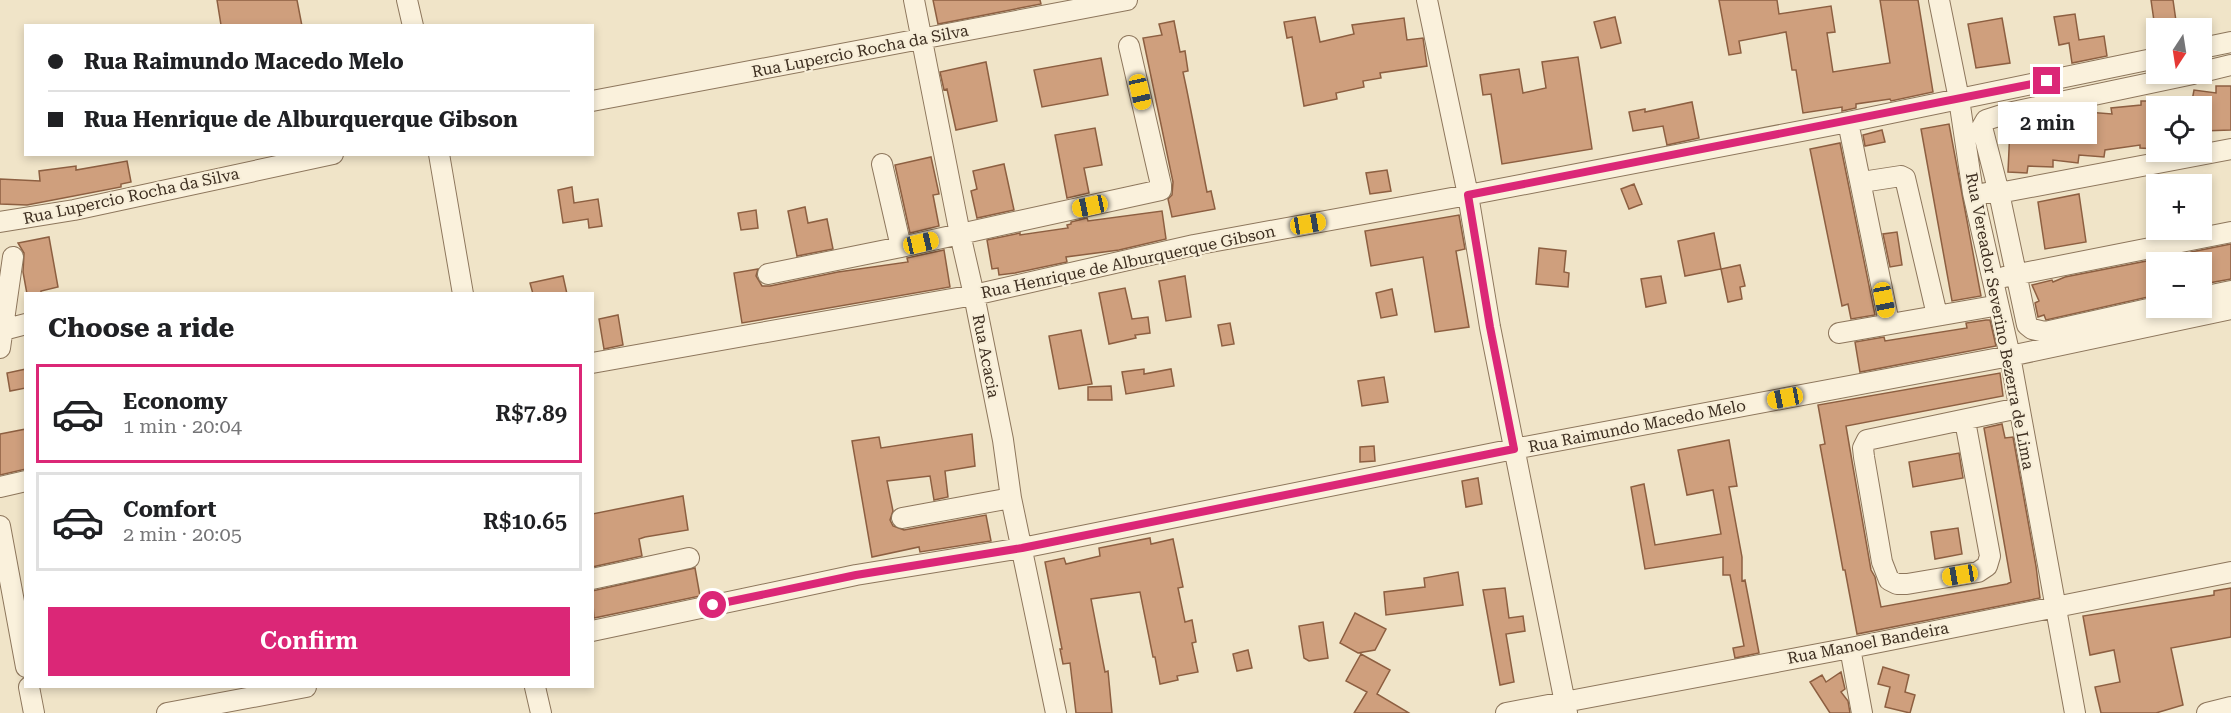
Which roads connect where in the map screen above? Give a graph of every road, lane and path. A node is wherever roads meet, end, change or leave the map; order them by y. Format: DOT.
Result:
graph roads {
  1 [pos="407,0"];
  2 [pos="914,0"];
  3 [pos="1127,0"];
  4 [pos="1427,0"];
  5 [pos="1939,0"];
  6 [pos="413,24"];
  7 [pos="922,40"];
  8 [pos="2231,42"];
  9 [pos="1129,46"];
  10 [pos="2212,46"];
  11 [pos="2146,60"];
  12 [pos="2231,65"];
  13 [pos="2212,70"];
  14 [pos="2146,84"];
  15 [pos="1959,99"];
  16 [pos="594,101"];
  17 [pos="1848,122"];
  18 [pos="2231,149"];
  19 [pos="324,156"];
  20 [pos="439,156"];
  21 [pos="882,164"];
  22 [pos="1862,182"];
  23 [pos="1973,193"];
  24 [pos="1999,194"];
  25 [pos="1468,195"];
  26 [pos="0,222"];
  27 [pos="2231,232"];
  28 [pos="960,234"];
  29 [pos="901,247"];
  30 [pos="13,257"];
  31 [pos="768,274"];
  32 [pos="2015,275"];
  33 [pos="1992,279"];
  34 [pos="2231,291"];
  35 [pos="463,292"];
  36 [pos="974,295"];
  37 [pos="2212,295"];
  38 [pos="1988,307"];
  39 [pos="2146,309"];
  40 [pos="2231,309"];
  41 [pos="1937,315"];
  42 [pos="1888,323"];
  43 [pos="24,325"];
  44 [pos="1839,333"];
  45 [pos="1,339"];
  46 [pos="2010,356"];
  47 [pos="594,363"];
  48 [pos="2019,408"];
  49 [pos="1965,421"];
  50 [pos="1514,449"];
  51 [pos="24,481"];
  52 [pos="0,487"];
  53 [pos="1011,498"];
  54 [pos="902,518"];
  55 [pos="0,526"];
  56 [pos="1022,548"];
  57 [pos="689,558"];
  58 [pos="2231,572"];
  59 [pos="594,579"];
  60 [pos="2056,606"];
  61 [pos="594,631"];
  62 [pos="1850,648"];
  63 [pos="24,656"];
  64 [pos="29,688"];
  65 [pos="301,688"];
  66 [pos="535,688"];
  67 [pos="1566,707"];
  68 [pos="2231,707"];
  69 [pos="34,713"];
  70 [pos="167,713"];
  71 [pos="541,713"];
  72 [pos="1056,713"];
  73 [pos="1506,713"];
  74 [pos="1862,713"];
  75 [pos="2075,713"];
  76 [pos="2207,713"];
  1 -- 6 [label="street"];
  2 -- 7 [label="street, Rua Acacia"];
  3 -- 7 [label="street, Rua Lupercio Rocha da Silva"];
  4 -- 25 [label="street"];
  5 -- 15 [label="street, Rua Vereador Severino Bezerra de Lima"];
  7 -- 16 [label="street, Rua Lupercio Rocha da Silva"];
  7 -- 28 [label="street, Rua Acacia"];
  8 -- 10 [label="street"];
  9 -- 28 [label="street"];
  11 -- 15 [label="street, Rua Henrique de Alburquerque Gibson"];
  12 -- 13 [label="street"];
  14 -- 24 [label="street"];
  15 -- 17 [label="street, Rua Henrique de Alburquerque Gibson"];
  15 -- 23 [label="street, Rua Vereador Severino Bezerra de Lima"];
  17 -- 22 [label="street"];
  17 -- 25 [label="street, Rua Henrique de Alburquerque Gibson"];
  18 -- 24 [label="street"];
  19 -- 26 [label="street, Rua Lupercio Rocha da Silva"];
  20 -- 35 [label="street"];
  21 -- 29 [label="street"];
  22 -- 41 [label="street"];
  22 -- 42 [label="street"];
  23 -- 24 [label="street"];
  23 -- 33 [label="street, Rua Vereador Severino Bezerra de Lima"];
  24 -- 32 [label="street"];
  25 -- 36 [label="street, Rua Henrique de Alburquerque Gibson"];
  25 -- 50 [label="street"];
  27 -- 32 [label="street"];
  28 -- 29 [label="street"];
  28 -- 36 [label="street, Rua Acacia"];
  29 -- 31 [label="street"];
  30 -- 45 [label="street"];
  32 -- 33 [label="street"];
  32 -- 39 [label="street"];
  33 -- 46 [label="street, Rua Vereador Severino Bezerra de Lima"];
  34 -- 37 [label="street"];
  36 -- 47 [label="street, Rua Henrique de Alburquerque Gibson"];
  36 -- 53 [label="street, Rua Acacia"];
  38 -- 41 [label="street"];
  40 -- 46 [label="street, Rua Raimundo Macedo Melo"];
  41 -- 42 [label="street"];
  42 -- 44 [label="street"];
  43 -- 45 [label="street"];
  46 -- 48 [label="street, Rua Vereador Severino Bezerra de Lima"];
  46 -- 50 [label="street, Rua Raimundo Macedo Melo"];
  48 -- 49 [label="street"];
  48 -- 60 [label="street, Rua Vereador Severino Bezerra de Lima"];
  49 -- 49 [label="street"];
  50 -- 56 [label="street, Rua Raimundo Macedo Melo"];
  50 -- 67 [label="street"];
  51 -- 52 [label="street"];
  53 -- 54 [label="street"];
  53 -- 56 [label="street, Rua Acacia"];
  55 -- 63 [label="street"];
  56 -- 61 [label="street, Rua Raimundo Macedo Melo"];
  56 -- 72 [label="street, Rua Acacia"];
  57 -- 59 [label="street"];
  58 -- 60 [label="street, Rua Manoel Bandeira"];
  60 -- 62 [label="street, Rua Manoel Bandeira"];
  60 -- 75 [label="street, Rua Vereador Severino Bezerra de Lima"];
  62 -- 67 [label="street, Rua Manoel Bandeira"];
  62 -- 74 [label="street"];
  64 -- 69 [label="street"];
  65 -- 70 [label="street"];
  66 -- 71 [label="street"];
  67 -- 73 [label="street, Rua Manoel Bandeira"];
  68 -- 76 [label="street"];
}
